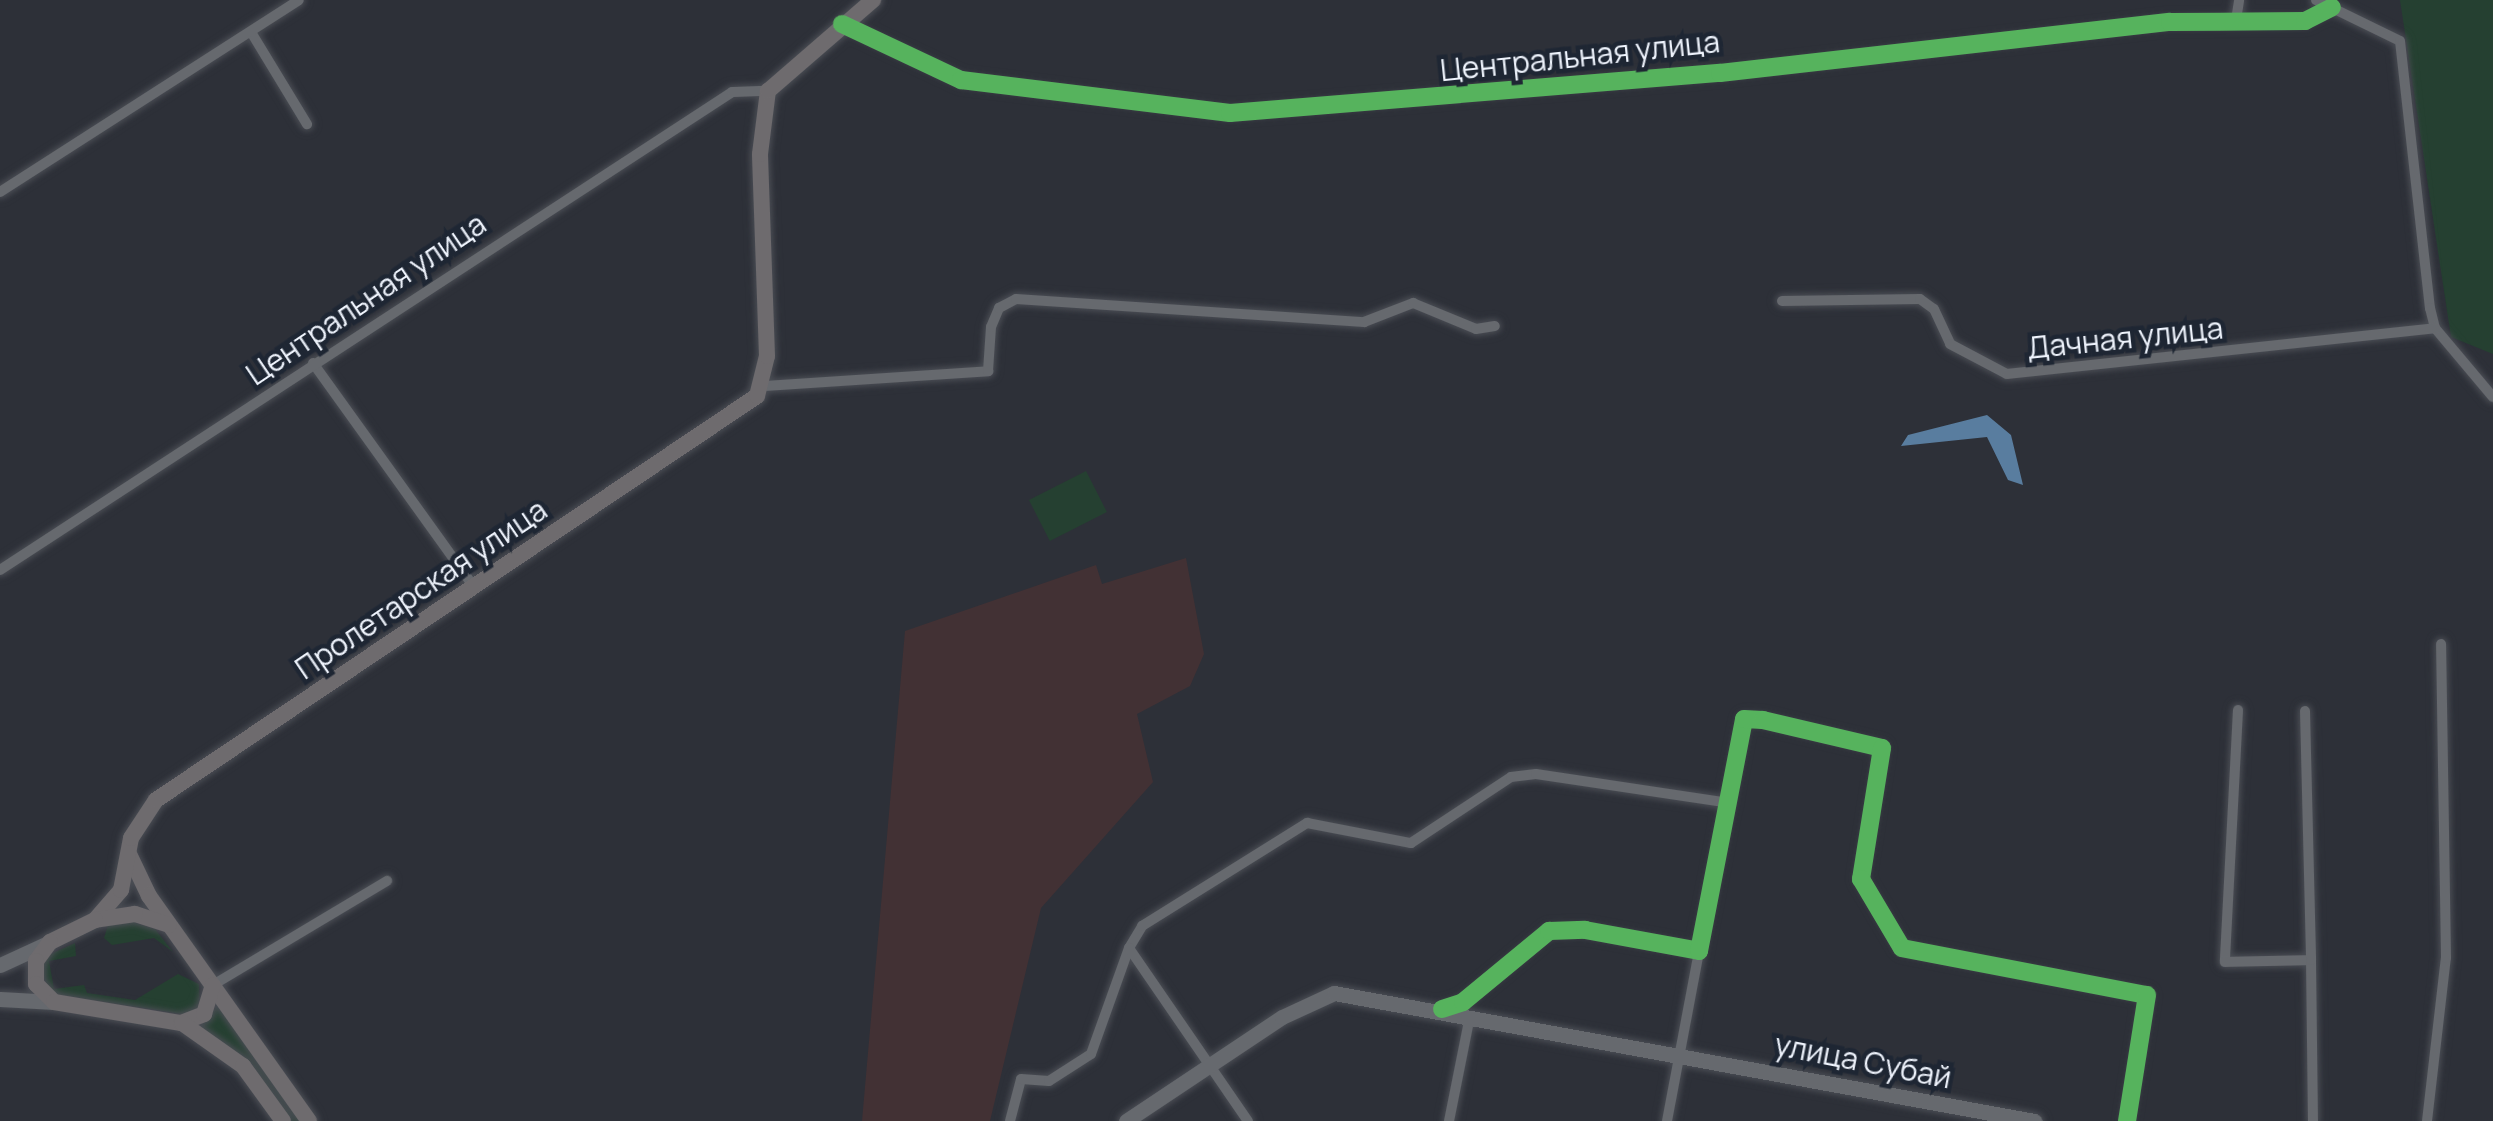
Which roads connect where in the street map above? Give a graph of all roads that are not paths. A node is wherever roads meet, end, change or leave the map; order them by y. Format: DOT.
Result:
graph roads {
  1 [pos="299,0"];
  2 [pos="873,0"];
  3 [pos="2239,0"];
  4 [pos="2317,0"];
  5 [pos="2332,7"];
  6 [pos="2236,20"];
  7 [pos="842,24"];
  8 [pos="251,32"];
  9 [pos="767,91"];
  10 [pos="307,124"];
  11 [pos="0,192"];
  12 [pos="1783,302"];
  13 [pos="1495,326"];
  14 [pos="2435,328"];
  15 [pos="314,363"];
  16 [pos="765,386"];
  17 [pos="2493,397"];
  18 [pos="0,570"];
  19 [pos="473,586"];
  20 [pos="2441,644"];
  21 [pos="2238,710"];
  22 [pos="2305,711"];
  23 [pos="1729,803"];
  24 [pos="128,852"];
  25 [pos="387,881"];
  26 [pos="95,920"];
  27 [pos="169,925"];
  28 [pos="50,942"];
  29 [pos="1130,948"];
  30 [pos="1699,951"];
  31 [pos="2311,960"];
  32 [pos="0,965"];
  33 [pos="213,985"];
  34 [pos="0,999"];
  35 [pos="54,1002"];
  36 [pos="1442,1009"];
  37 [pos="1470,1016"];
  38 [pos="181,1023"];
  39 [pos="1681,1054"];
  40 [pos="1211,1062"];
  41 [pos="283,1121"];
  42 [pos="309,1121"];
  43 [pos="1010,1121"];
  44 [pos="1126,1121"];
  45 [pos="1248,1121"];
  46 [pos="1449,1121"];
  47 [pos="1667,1121"];
  48 [pos="2034,1121"];
  49 [pos="2127,1121"];
  50 [pos="2313,1121"];
  51 [pos="2427,1121"];
  1 -- 8 [label="street"];
  2 -- 7 [label="main road"];
  3 -- 6 [label="street"];
  4 -- 5 [label="street"];
  5 -- 6 [label="street, Центральная улица"];
  5 -- 14 [label="street"];
  6 -- 7 [label="street, Центральная улица"];
  7 -- 9 [label="main road"];
  8 -- 10 [label="street"];
  8 -- 11 [label="street"];
  9 -- 15 [label="street, Центральная улица"];
  9 -- 16 [label="main road"];
  12 -- 14 [label="street, Дачная улица"];
  13 -- 16 [label="street"];
  14 -- 17 [label="street"];
  15 -- 18 [label="street, Центральная улица"];
  15 -- 19 [label="street"];
  16 -- 19 [label="main road, Пролетарская улица"];
  19 -- 24 [label="main road, Пролетарская улица"];
  20 -- 51 [label="street"];
  21 -- 31 [label="street"];
  22 -- 31 [label="street"];
  23 -- 29 [label="street"];
  23 -- 30 [label="street"];
  23 -- 49 [label="street"];
  24 -- 26 [label="main road, Пролетарская улица"];
  24 -- 27 [label="main road"];
  25 -- 33 [label="street"];
  26 -- 27 [label="main road"];
  26 -- 28 [label="main road"];
  27 -- 33 [label="main road"];
  28 -- 32 [label="street"];
  28 -- 35 [label="main road"];
  29 -- 40 [label="street"];
  29 -- 43 [label="street"];
  30 -- 36 [label="street"];
  30 -- 39 [label="street"];
  31 -- 50 [label="street"];
  33 -- 38 [label="main road"];
  33 -- 42 [label="main road"];
  34 -- 35 [label="street"];
  35 -- 38 [label="main road"];
  36 -- 37 [label="street, улица Субай"];
  36 -- 40 [label="street, улица Субай"];
  37 -- 39 [label="street, улица Субай"];
  37 -- 46 [label="street"];
  38 -- 41 [label="main road"];
  39 -- 47 [label="street"];
  39 -- 48 [label="street, улица Субай"];
  40 -- 44 [label="street, улица Субай"];
  40 -- 45 [label="street"];
}
